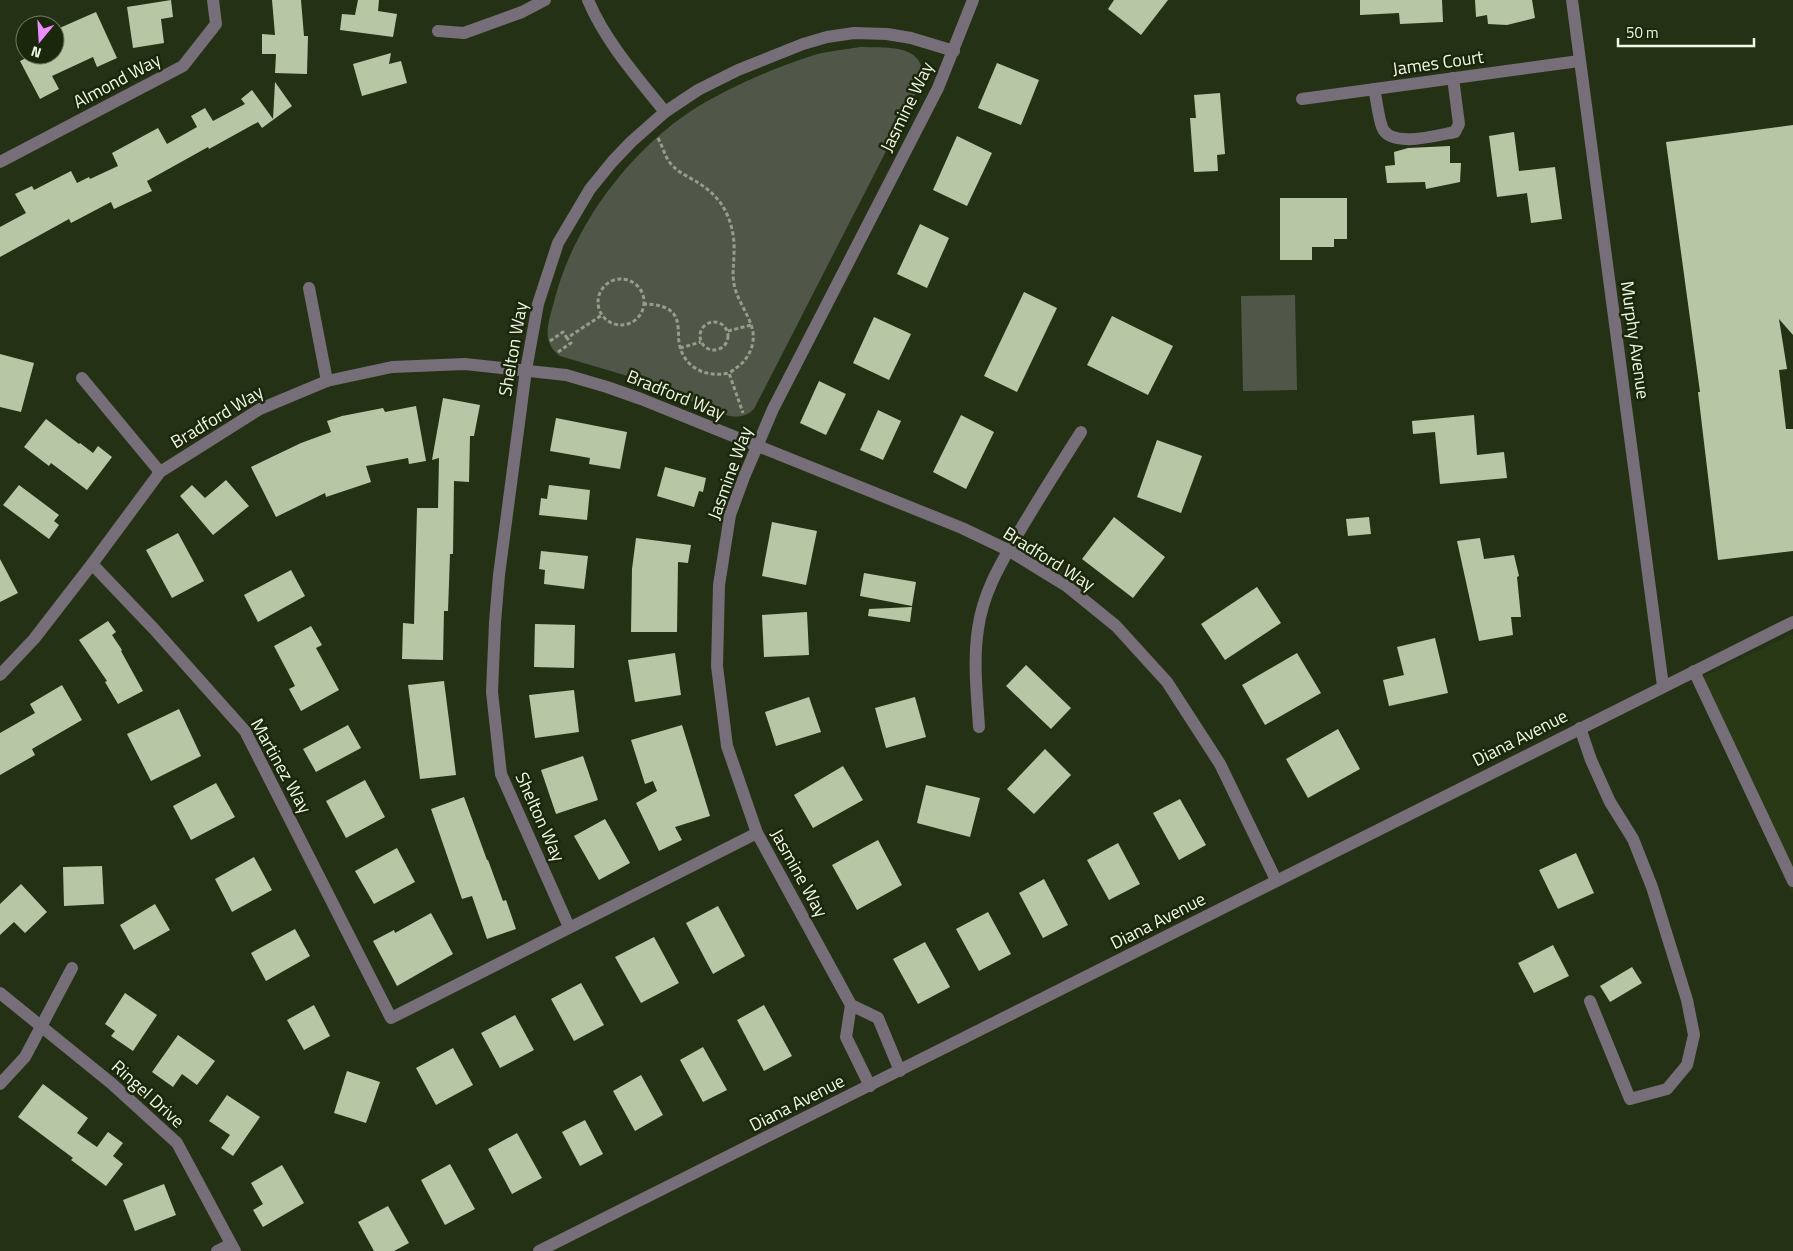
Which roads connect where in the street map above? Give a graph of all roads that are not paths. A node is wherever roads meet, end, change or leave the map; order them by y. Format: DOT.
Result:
graph roads {
  1 [pos="213,0"];
  2 [pos="545,0"];
  3 [pos="588,0"];
  4 [pos="973,0"];
  5 [pos="1572,0"];
  6 [pos="438,31"];
  7 [pos="954,51"];
  8 [pos="1580,61"];
  9 [pos="1453,78"];
  10 [pos="1374,89"];
  11 [pos="1302,99"];
  12 [pos="665,112"];
  13 [pos="0,162"];
  14 [pos="309,288"];
  15 [pos="526,370"];
  16 [pos="82,378"];
  17 [pos="327,381"];
  18 [pos="1081,432"];
  19 [pos="756,446"];
  20 [pos="160,472"];
  21 [pos="1008,550"];
  22 [pos="92,564"];
  23 [pos="1793,622"];
  24 [pos="1694,671"];
  25 [pos="0,675"];
  26 [pos="1663,686"];
  27 [pos="980,727"];
  28 [pos="1580,728"];
  29 [pos="757,833"];
  30 [pos="1276,880"];
  31 [pos="1793,881"];
  32 [pos="569,927"];
  33 [pos="72,968"];
  34 [pos="0,993"];
  35 [pos="1590,1001"];
  36 [pos="851,1005"];
  37 [pos="42,1027"];
  38 [pos="900,1071"];
  39 [pos="0,1084"];
  40 [pos="870,1086"];
  41 [pos="233,1248"];
  42 [pos="217,1251"];
  43 [pos="539,1251"];
  1 -- 13 [label="street, Almond Way"];
  2 -- 6 [label="street"];
  3 -- 12 [label="street"];
  4 -- 7 [label="street, Jasmine Way"];
  5 -- 8 [label="street, Murphy Avenue"];
  7 -- 12 [label="street, Shelton Way"];
  7 -- 19 [label="street, Jasmine Way"];
  8 -- 9 [label="street, James Court"];
  8 -- 26 [label="street, Murphy Avenue"];
  9 -- 10 [label="street, James Court"];
  9 -- 10 [label="street"];
  10 -- 11 [label="street, James Court"];
  12 -- 15 [label="street, Shelton Way"];
  14 -- 17 [label="street"];
  15 -- 17 [label="street, Bradford Way"];
  15 -- 19 [label="street, Bradford Way"];
  15 -- 32 [label="street, Shelton Way"];
  16 -- 20 [label="street"];
  17 -- 20 [label="street, Bradford Way"];
  18 -- 21 [label="street"];
  19 -- 21 [label="street, Bradford Way"];
  19 -- 29 [label="street, Jasmine Way"];
  20 -- 22 [label="street, Bradford Way"];
  21 -- 27 [label="street"];
  21 -- 30 [label="street, Bradford Way"];
  22 -- 25 [label="street, Bradford Way"];
  22 -- 32 [label="street, Martinez Way"];
  23 -- 24 [label="street, Diana Avenue"];
  24 -- 26 [label="street, Diana Avenue"];
  24 -- 31 [label="street"];
  26 -- 28 [label="street, Diana Avenue"];
  28 -- 30 [label="street, Diana Avenue"];
  28 -- 35 [label="street"];
  29 -- 32 [label="street"];
  29 -- 36 [label="street, Jasmine Way"];
  30 -- 38 [label="street, Diana Avenue"];
  33 -- 37 [label="street"];
  34 -- 37 [label="street, Ringel Drive"];
  36 -- 38 [label="street"];
  36 -- 40 [label="street"];
  37 -- 39 [label="street"];
  37 -- 41 [label="street, Ringel Drive"];
  38 -- 40 [label="street, Diana Avenue"];
  40 -- 43 [label="street, Diana Avenue"];
  41 -- 42 [label="street"];
}
